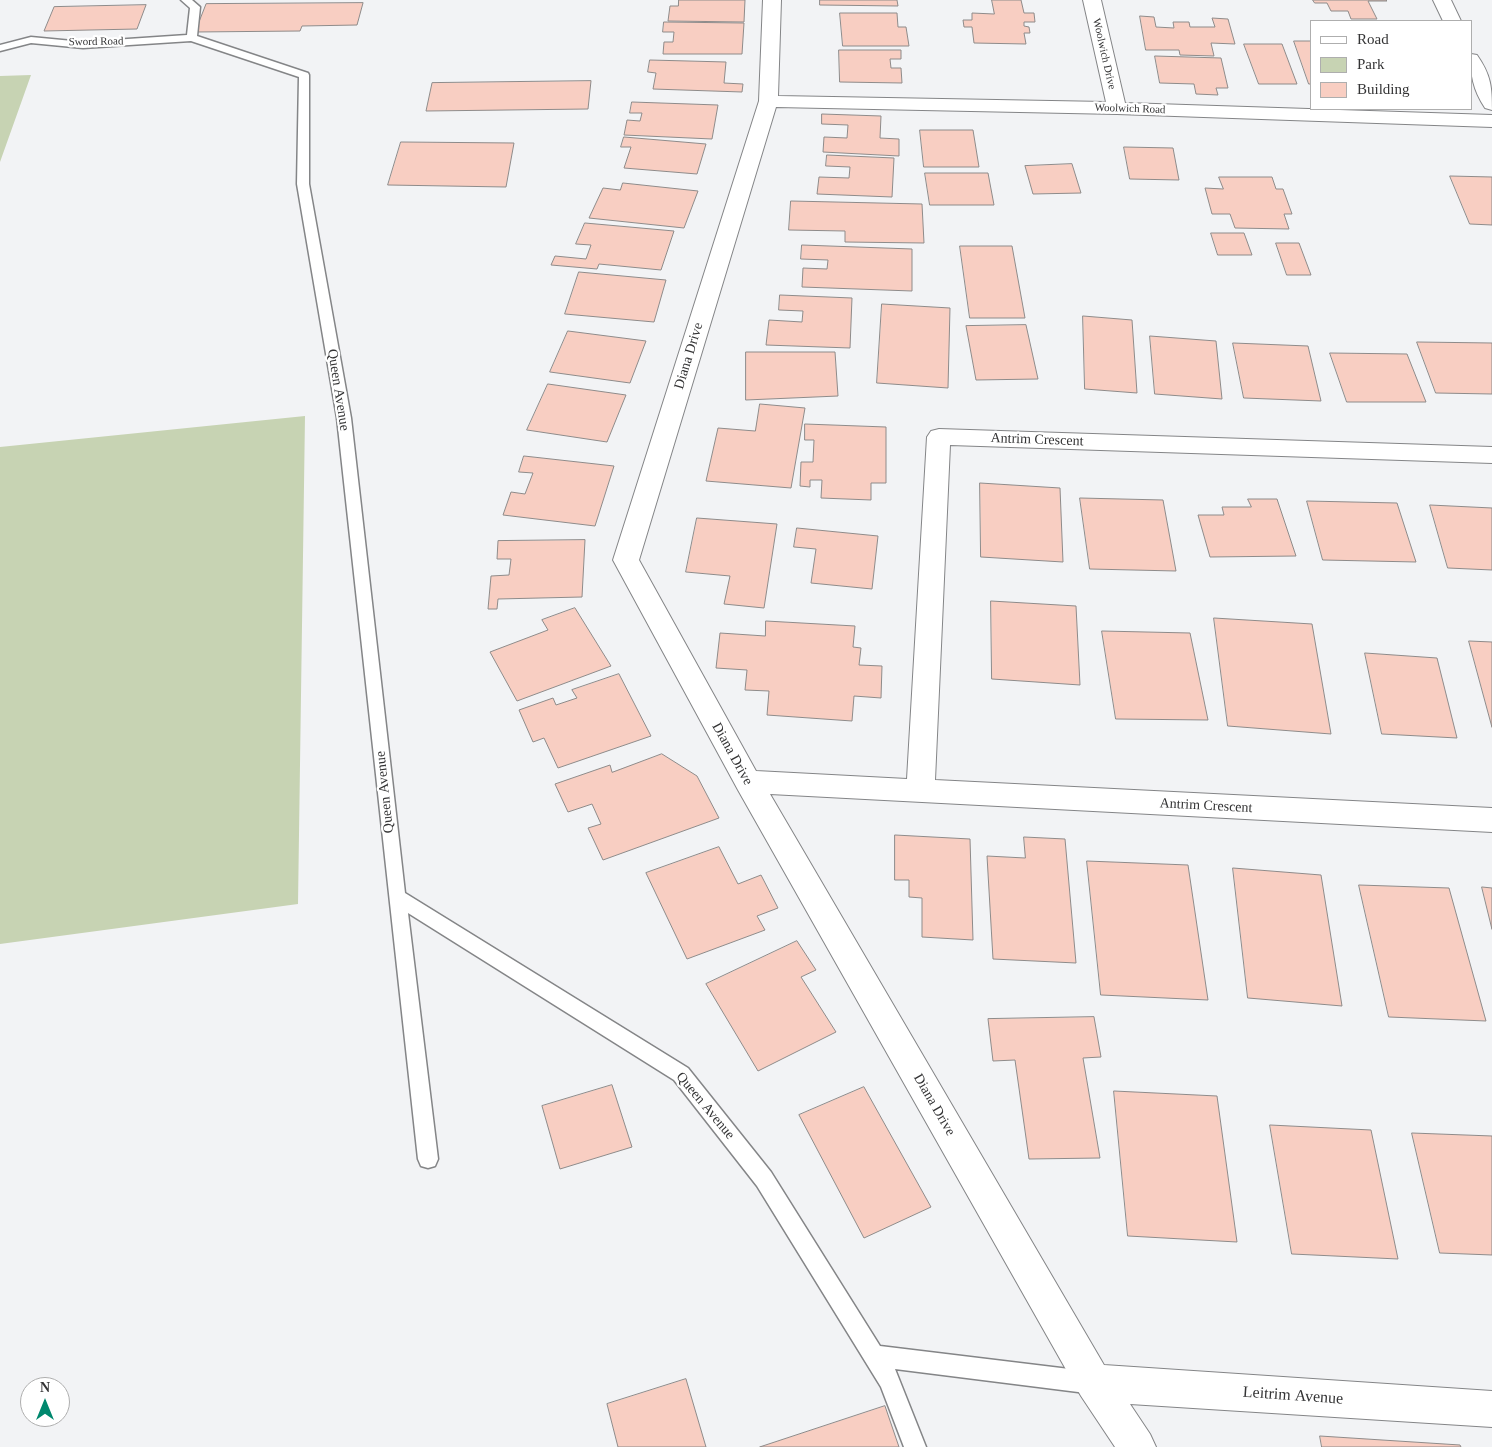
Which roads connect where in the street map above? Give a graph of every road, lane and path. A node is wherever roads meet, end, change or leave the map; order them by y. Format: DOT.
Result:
graph roads {
  1 [pos="186,0"];
  2 [pos="772,0"];
  3 [pos="1092,0"];
  4 [pos="1442,0"];
  5 [pos="1452,20"];
  6 [pos="192,38"];
  7 [pos="0,48"];
  8 [pos="1472,62"];
  9 [pos="768,100"];
  10 [pos="1492,104"];
  11 [pos="1117,108"];
  12 [pos="1492,121"];
  13 [pos="1492,455"];
  14 [pos="748,782"];
  15 [pos="920,792"];
  16 [pos="1492,820"];
  17 [pos="397,897"];
  18 [pos="428,1159"];
  19 [pos="874,1356"];
  20 [pos="1094,1383"];
  21 [pos="1492,1409"];
  22 [pos="915,1447"];
  23 [pos="1137,1447"];
  1 -- 6 [label="lane"];
  2 -- 9 [label="street, Diana Drive"];
  3 -- 11 [label="street, Woolwich Drive"];
  4 -- 5 [label="street"];
  6 -- 7 [label="lane, Sword Road"];
  6 -- 17 [label="lane, Queen Avenue"];
  8 -- 10 [label="street"];
  9 -- 11 [label="street, Woolwich Road"];
  9 -- 14 [label="street, Diana Drive"];
  11 -- 12 [label="street, Woolwich Road"];
  13 -- 15 [label="street, Antrim Crescent"];
  14 -- 15 [label="street, Antrim Crescent"];
  14 -- 20 [label="street, Diana Drive"];
  15 -- 16 [label="street, Antrim Crescent"];
  17 -- 18 [label="lane"];
  17 -- 19 [label="lane, Queen Avenue"];
  19 -- 20 [label="lane"];
  19 -- 22 [label="lane, Queen Avenue"];
  20 -- 21 [label="street, Leitrim Avenue"];
  20 -- 23 [label="street, Diana Drive"];
}
